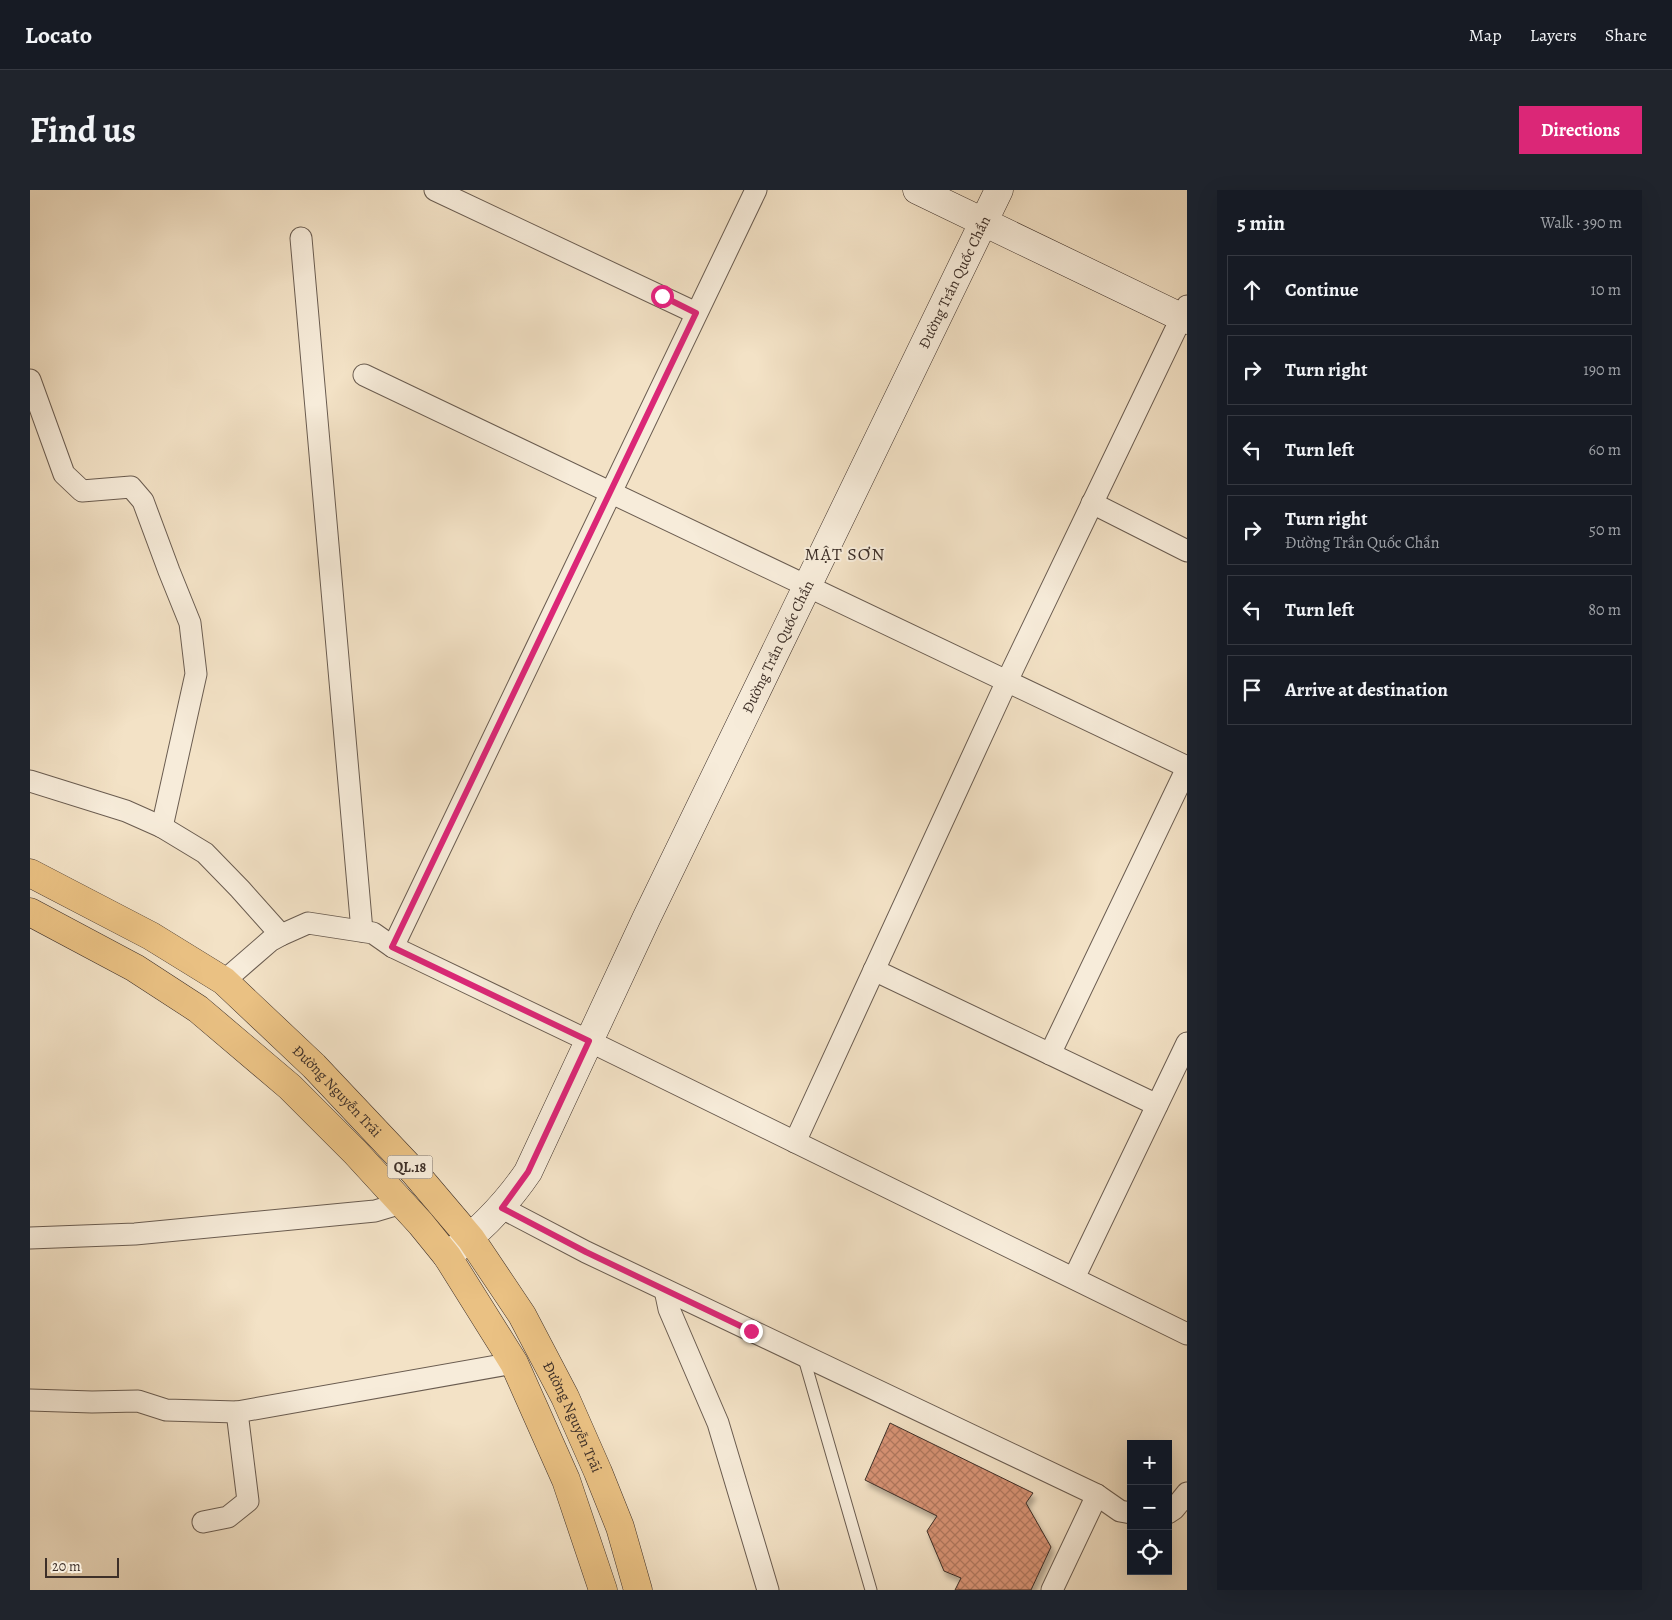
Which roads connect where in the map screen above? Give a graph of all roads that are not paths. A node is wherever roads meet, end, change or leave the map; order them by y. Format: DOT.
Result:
graph roads {
  1 [pos="435,190"];
  2 [pos="756,190"];
  3 [pos="917,190"];
  4 [pos="999,190"];
  5 [pos="984,221"];
  6 [pos="301,238"];
  7 [pos="696,313"];
  8 [pos="1185,315"];
  9 [pos="364,375"];
  10 [pos="30,380"];
  11 [pos="610,492"];
  12 [pos="1092,503"];
  13 [pos="1187,551"];
  14 [pos="807,586"];
  15 [pos="1007,681"];
  16 [pos="1187,767"];
  17 [pos="30,781"];
  18 [pos="162,826"];
  19 [pos="30,873"];
  20 [pos="30,912"];
  21 [pos="362,931"];
  22 [pos="281,935"];
  23 [pos="392,947"];
  24 [pos="874,970"];
  25 [pos="224,981"];
  26 [pos="589,1041"];
  27 [pos="1187,1044"];
  28 [pos="1050,1054"];
  29 [pos="1157,1105"];
  30 [pos="795,1142"];
  31 [pos="402,1203"];
  32 [pos="502,1208"];
  33 [pos="30,1238"];
  34 [pos="470,1239"];
  35 [pos="448,1256"];
  36 [pos="1074,1278"];
  37 [pos="665,1290"];
  38 [pos="1187,1334"];
  39 [pos="803,1356"];
  40 [pos="514,1363"];
  41 [pos="30,1400"];
  42 [pos="237,1412"];
  43 [pos="1187,1493"];
  44 [pos="1097,1495"];
  45 [pos="1172,1510"];
  46 [pos="1127,1512"];
  47 [pos="203,1522"];
  48 [pos="603,1590"];
  49 [pos="638,1590"];
  50 [pos="768,1590"];
  51 [pos="871,1590"];
  52 [pos="1052,1590"];
  1 -- 7 [label="street"];
  2 -- 7 [label="street"];
  3 -- 5 [label="main road"];
  4 -- 5 [label="main road"];
  5 -- 8 [label="main road, Đường Trần Quốc Chẩn"];
  5 -- 14 [label="main road, Đường Trần Quốc Chẩn"];
  6 -- 21 [label="street"];
  7 -- 11 [label="street"];
  8 -- 12 [label="street"];
  9 -- 11 [label="street"];
  10 -- 18 [label="street"];
  11 -- 14 [label="street"];
  11 -- 23 [label="street"];
  12 -- 13 [label="street"];
  12 -- 15 [label="street"];
  14 -- 15 [label="street"];
  14 -- 26 [label="main road, Đường Trần Quốc Chẩn"];
  15 -- 16 [label="street"];
  15 -- 24 [label="street"];
  16 -- 28 [label="street"];
  17 -- 18 [label="street"];
  18 -- 22 [label="street"];
  19 -- 25 [label="highway, Đường Nguyễn Trãi / QL.18"];
  20 -- 31 [label="highway, Đường Nguyễn Trãi / QL.18"];
  21 -- 22 [label="street"];
  21 -- 23 [label="street"];
  22 -- 25 [label="street"];
  23 -- 26 [label="street"];
  24 -- 28 [label="street"];
  24 -- 30 [label="street"];
  25 -- 34 [label="highway, Đường Nguyễn Trãi / QL.18"];
  26 -- 30 [label="street"];
  26 -- 32 [label="main road, Đường Trần Quốc Chẩn"];
  27 -- 29 [label="street"];
  28 -- 29 [label="street"];
  29 -- 36 [label="street"];
  30 -- 36 [label="street"];
  31 -- 33 [label="street"];
  31 -- 35 [label="highway, Đường Nguyễn Trãi / QL.18"];
  32 -- 34 [label="main road, Đường Trần Quốc Chẩn"];
  32 -- 37 [label="street"];
  34 -- 35 [label="main road, Đường Trần Quốc Chẩn"];
  34 -- 49 [label="highway, Đường Nguyễn Trãi / QL.18"];
  35 -- 40 [label="highway, Đường Nguyễn Trãi / QL.18"];
  36 -- 38 [label="street"];
  37 -- 39 [label="street"];
  37 -- 50 [label="street"];
  39 -- 44 [label="street"];
  39 -- 51 [label="lane"];
  40 -- 42 [label="street"];
  40 -- 48 [label="highway, Đường Nguyễn Trãi / QL.18"];
  41 -- 42 [label="street"];
  42 -- 47 [label="street"];
  43 -- 45 [label="street"];
  44 -- 46 [label="street"];
  44 -- 52 [label="street"];
}
